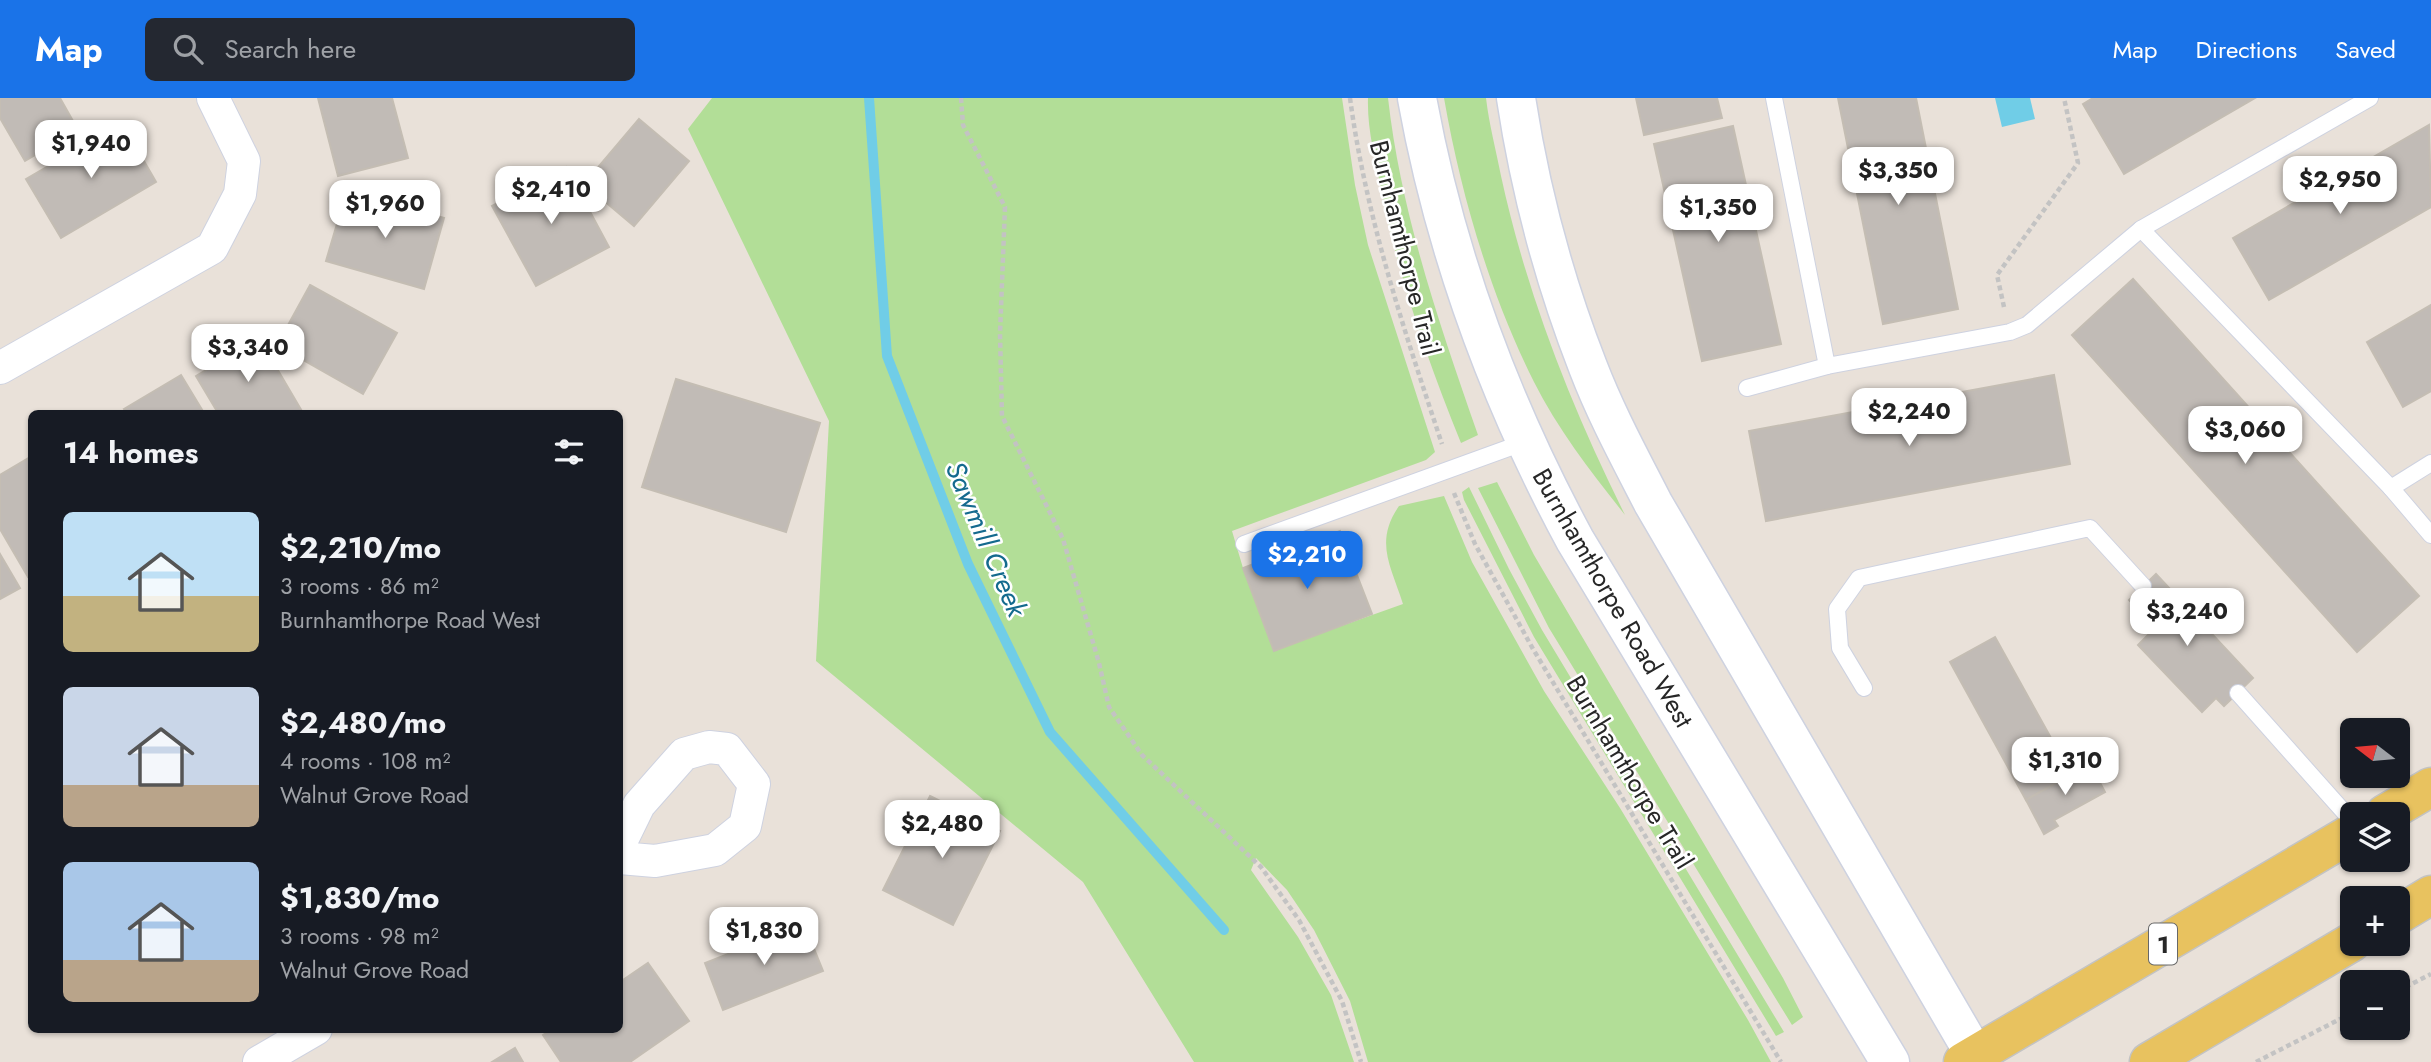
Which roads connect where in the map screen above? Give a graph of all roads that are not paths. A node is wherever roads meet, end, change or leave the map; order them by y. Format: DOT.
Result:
graph roads {
  1 [pos="213,98"];
  2 [pos="1417,98"];
  3 [pos="1516,98"];
  4 [pos="1774,98"];
  5 [pos="2370,98"];
  6 [pos="2141,229"];
  7 [pos="1827,366"];
  8 [pos="0,368"];
  9 [pos="1747,388"];
  10 [pos="1525,442"];
  11 [pos="2431,463"];
  12 [pos="2391,488"];
  13 [pos="2431,535"];
  14 [pos="1244,544"];
  15 [pos="2143,586"];
  16 [pos="1864,688"];
  17 [pos="2238,693"];
  18 [pos="2431,787"];
  19 [pos="2405,802"];
  20 [pos="2340,808"];
  21 [pos="623,838"];
  22 [pos="2340,840"];
  23 [pos="623,858"];
  24 [pos="2431,895"];
  25 [pos="2410,908"];
  26 [pos="2340,949"];
  27 [pos="309,1033"];
  28 [pos="1972,1060"];
  29 [pos="259,1062"];
  30 [pos="1890,1062"];
  31 [pos="2149,1062"];
  1 -- 8 [label="street"];
  2 -- 10 [label="main road, Burnhamthorpe Road West"];
  3 -- 28 [label="main road"];
  4 -- 7 [label="lane"];
  5 -- 6 [label="lane"];
  6 -- 7 [label="lane"];
  6 -- 12 [label="lane"];
  7 -- 9 [label="lane"];
  10 -- 14 [label="lane"];
  10 -- 30 [label="main road, Burnhamthorpe Road West"];
  11 -- 12 [label="lane"];
  12 -- 13 [label="lane"];
  15 -- 16 [label="lane"];
  17 -- 20 [label="lane"];
  18 -- 19 [label="main road"];
  21 -- 23 [label="street"];
  22 -- 28 [label="main road, 1"];
  24 -- 25 [label="main road"];
  26 -- 31 [label="main road"];
  27 -- 29 [label="street"];
}
